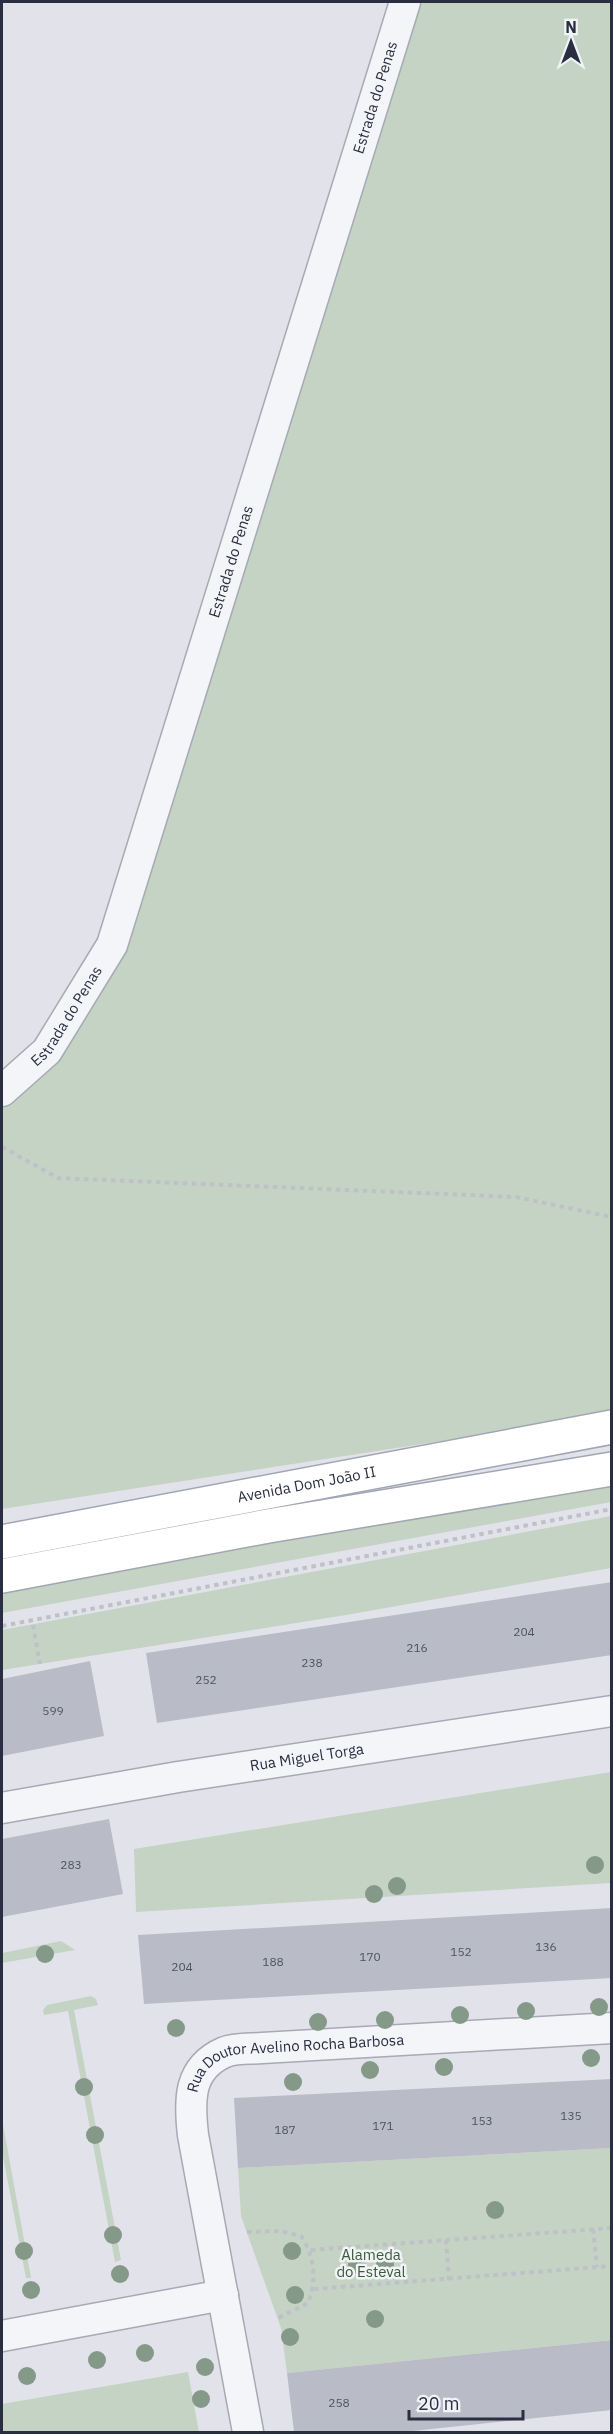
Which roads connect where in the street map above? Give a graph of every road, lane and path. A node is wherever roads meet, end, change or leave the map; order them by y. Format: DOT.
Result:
graph roads {
  1 [pos="405,2"];
  2 [pos="2,1091"];
  3 [pos="2,1147"];
  4 [pos="612,1217"];
  5 [pos="612,1427"];
  6 [pos="612,1469"];
  7 [pos="612,1509"];
  8 [pos="2,1542"];
  9 [pos="2,1576"];
  10 [pos="33,1625"];
  11 [pos="2,1626"];
  12 [pos="40,1664"];
  13 [pos="612,1711"];
  14 [pos="2,1808"];
  15 [pos="612,2028"];
  16 [pos="612,2228"];
  17 [pos="593,2229"];
  18 [pos="246,2232"];
  19 [pos="446,2240"];
  20 [pos="311,2250"];
  21 [pos="612,2266"];
  22 [pos="597,2267"];
  23 [pos="449,2280"];
  24 [pos="314,2289"];
  25 [pos="223,2295"];
  26 [pos="278,2318"];
  27 [pos="2,2336"];
  28 [pos="248,2433"];
  1 -- 2 [label="street, Estrada do Penas"];
  3 -- 4 [label="path"];
  5 -- 8 [label="main road, Avenida Dom João II"];
  6 -- 9 [label="main road"];
  7 -- 11 [label="path"];
  10 -- 12 [label="path"];
  13 -- 14 [label="street, Rua Miguel Torga"];
  15 -- 25 [label="street, Rua Doutor Avelino Rocha Barbosa"];
  16 -- 17 [label="path"];
  17 -- 19 [label="path"];
  17 -- 22 [label="path"];
  18 -- 20 [label="path"];
  19 -- 20 [label="path"];
  19 -- 23 [label="path"];
  20 -- 24 [label="path"];
  21 -- 22 [label="path"];
  22 -- 23 [label="path"];
  23 -- 24 [label="path"];
  24 -- 26 [label="path"];
  25 -- 27 [label="street"];
  25 -- 28 [label="street, Rua Doutor Avelino Rocha Barbosa"];
}
